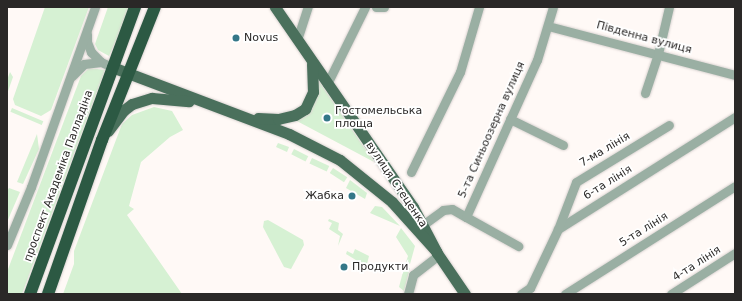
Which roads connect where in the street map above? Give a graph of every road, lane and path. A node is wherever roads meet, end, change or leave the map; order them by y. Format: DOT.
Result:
graph roads {
  1 [pos="95,7"];
  2 [pos="135,7"];
  3 [pos="154,7"];
  4 [pos="275,7"];
  5 [pos="308,7"];
  6 [pos="365,7"];
  7 [pos="376,7"];
  8 [pos="384,7"];
  9 [pos="479,7"];
  10 [pos="553,7"];
  11 [pos="669,7"];
  12 [pos="88,24"];
  13 [pos="548,26"];
  14 [pos="297,40"];
  15 [pos="658,54"];
  16 [pos="311,61"];
  17 [pos="106,64"];
  18 [pos="128,73"];
  19 [pos="735,75"];
  20 [pos="67,83"];
  21 [pos="327,84"];
  22 [pos="644,93"];
  23 [pos="212,104"];
  24 [pos="245,116"];
  25 [pos="735,117"];
  26 [pos="510,119"];
  27 [pos="669,125"];
  28 [pos="102,140"];
  29 [pos="563,145"];
  30 [pos="411,172"];
  31 [pos="735,186"];
  32 [pos="466,217"];
  33 [pos="424,224"];
  34 [pos="558,230"];
  35 [pos="7,245"];
  36 [pos="518,246"];
  37 [pos="438,253"];
  38 [pos="735,253"];
  39 [pos="30,294"];
  40 [pos="48,294"];
  41 [pos="408,294"];
  42 [pos="465,294"];
  43 [pos="521,294"];
  44 [pos="565,294"];
  45 [pos="671,294"];
  1 -- 12 [label="street"];
  2 -- 17 [label="highway"];
  3 -- 18 [label="highway"];
  4 -- 14 [label="main road"];
  5 -- 14 [label="street"];
  6 -- 21 [label="street"];
  7 -- 8 [label="street"];
  9 -- 30 [label="street"];
  10 -- 13 [label="street, 5-та Синьоозерна вулиця"];
  11 -- 15 [label="street"];
  12 -- 17 [label="street"];
  12 -- 20 [label="street"];
  13 -- 15 [label="street, Південна вулиця"];
  13 -- 26 [label="street, 5-та Синьоозерна вулиця"];
  14 -- 16 [label="main road"];
  15 -- 19 [label="street, Південна вулиця"];
  15 -- 22 [label="street"];
  16 -- 21 [label="main road, вулиця Стеценка"];
  16 -- 24 [label="main road"];
  17 -- 18 [label="main road"];
  17 -- 20 [label="street"];
  17 -- 39 [label="highway, проспект Академіка Палладіна"];
  18 -- 23 [label="main road"];
  18 -- 28 [label="highway"];
  20 -- 35 [label="street"];
  21 -- 33 [label="main road, вулиця Стеценка"];
  23 -- 24 [label="main road"];
  23 -- 28 [label="main road"];
  24 -- 37 [label="main road, вулиця Стеценка"];
  25 -- 34 [label="street, 6-та лінія"];
  26 -- 29 [label="street"];
  26 -- 32 [label="street, 5-та Синьоозерна вулиця"];
  27 -- 34 [label="street, 7-ма лінія"];
  28 -- 40 [label="highway"];
  31 -- 44 [label="street, 5-та лінія"];
  32 -- 33 [label="street, 5-та Синьоозерна вулиця"];
  32 -- 36 [label="street"];
  33 -- 37 [label="main road, вулиця Стеценка"];
  34 -- 43 [label="street"];
  37 -- 41 [label="street"];
  37 -- 42 [label="main road, вулиця Стеценка"];
  38 -- 45 [label="street, 4-та лінія"];
}
